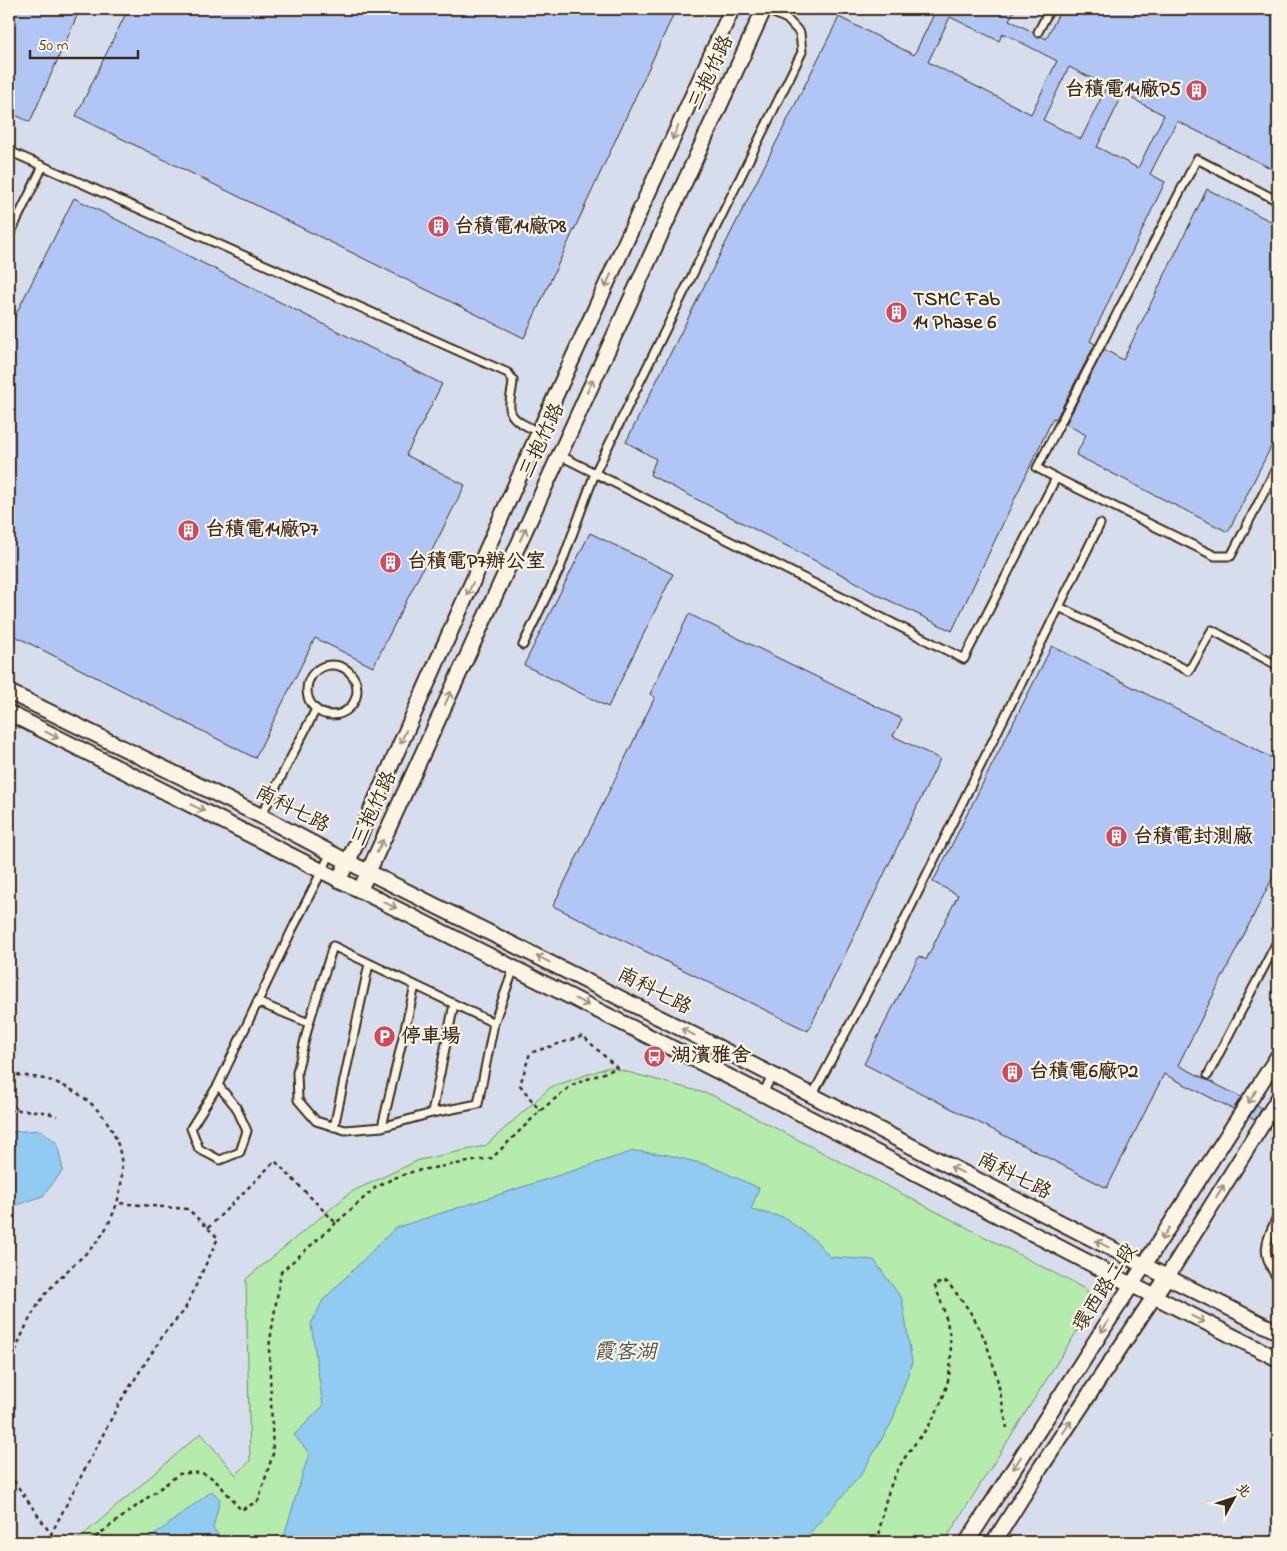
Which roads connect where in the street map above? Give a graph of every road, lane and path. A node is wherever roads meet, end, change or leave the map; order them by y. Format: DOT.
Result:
graph roads {
  1 [pos="732,9"];
  2 [pos="764,9"];
  3 [pos="1050,9"];
  4 [pos="1038,32"];
  5 [pos="9,151"];
  6 [pos="43,166"];
  7 [pos="1278,201"];
  8 [pos="9,236"];
  9 [pos="539,432"];
  10 [pos="559,454"];
  11 [pos="1278,465"];
  12 [pos="595,473"];
  13 [pos="1056,478"];
  14 [pos="1100,524"];
  15 [pos="1059,607"];
  16 [pos="523,645"];
  17 [pos="1278,666"];
  18 [pos="9,692"];
  19 [pos="316,709"];
  20 [pos="9,714"];
  21 [pos="261,816"];
  22 [pos="331,853"];
  23 [pos="348,862"];
  24 [pos="322,870"];
  25 [pos="368,872"];
  26 [pos="338,880"];
  27 [pos="360,890"];
  28 [pos="1278,940"];
  29 [pos="369,964"];
  30 [pos="514,968"];
  31 [pos="415,986"];
  32 [pos="257,1002"];
  33 [pos="454,1004"];
  34 [pos="309,1023"];
  35 [pos="494,1023"];
  36 [pos="1278,1056"];
  37 [pos="9,1074"];
  38 [pos="772,1075"];
  39 [pos="1208,1075"];
  40 [pos="218,1085"];
  41 [pos="764,1094"];
  42 [pos="812,1096"];
  43 [pos="1278,1099"];
  44 [pos="9,1110"];
  45 [pos="540,1111"];
  46 [pos="432,1113"];
  47 [pos="57,1116"];
  48 [pos="334,1127"];
  49 [pos="382,1127"];
  50 [pos="117,1203"];
  51 [pos="1278,1215"];
  52 [pos="336,1223"];
  53 [pos="208,1228"];
  54 [pos="1145,1266"];
  55 [pos="1167,1277"];
  56 [pos="1278,1279"];
  57 [pos="1132,1285"];
  58 [pos="1154,1296"];
  59 [pos="1278,1332"];
  60 [pos="1278,1359"];
  61 [pos="9,1373"];
  62 [pos="1007,1428"];
  63 [pos="9,1474"];
  64 [pos="52,1534"];
  65 [pos="58,1542"];
  66 [pos="89,1542"];
  67 [pos="879,1542"];
  68 [pos="968,1542"];
  69 [pos="994,1542"];
  1 -- 9 [label="street, 三抱竹路, one-way"];
  10 -- 2 [label="street, 三抱竹路, one-way"];
  2 -- 12 [label="lane"];
  3 -- 4 [label="lane"];
  5 -- 6 [label="lane"];
  6 -- 8 [label="lane"];
  6 -- 9 [label="lane"];
  7 -- 13 [label="lane"];
  9 -- 23 [label="street, 三抱竹路, one-way"];
  10 -- 12 [label="lane"];
  25 -- 10 [label="street, 三抱竹路, one-way"];
  11 -- 13 [label="lane"];
  12 -- 13 [label="lane"];
  12 -- 16 [label="lane"];
  14 -- 15 [label="lane"];
  15 -- 17 [label="lane"];
  15 -- 42 [label="lane"];
  18 -- 21 [label="street, 南科七路"];
  19 -- 19 [label="lane"];
  19 -- 21 [label="lane"];
  20 -- 24 [label="street, 南科七路, one-way"];
  21 -- 22 [label="street, 南科七路"];
  22 -- 23 [label="street, 南科七路"];
  22 -- 24 [label="lane"];
  23 -- 25 [label="street, 南科七路"];
  23 -- 26 [label="street, 三抱竹路"];
  24 -- 26 [label="street, 南科七路"];
  24 -- 32 [label="lane"];
  25 -- 27 [label="street, 三抱竹路"];
  38 -- 25 [label="street, 南科七路, one-way"];
  26 -- 27 [label="street, 南科七路"];
  27 -- 30 [label="street, 南科七路, one-way"];
  28 -- 39 [label="lane"];
  29 -- 31 [label="lane"];
  29 -- 34 [label="lane"];
  29 -- 48 [label="lane"];
  30 -- 35 [label="lane"];
  30 -- 41 [label="street, 南科七路, one-way"];
  31 -- 33 [label="lane"];
  31 -- 49 [label="lane"];
  32 -- 34 [label="lane"];
  32 -- 40 [label="lane"];
  33 -- 35 [label="lane"];
  33 -- 46 [label="lane"];
  34 -- 48 [label="lane"];
  35 -- 46 [label="lane"];
  36 -- 54 [label="street, 環西路二段, one-way"];
  37 -- 50 [label="path"];
  38 -- 41 [label="lane"];
  38 -- 42 [label="street, 南科七路"];
  40 -- 40 [label="lane"];
  41 -- 57 [label="street, 南科七路"];
  54 -- 42 [label="street, 南科七路, one-way"];
  55 -- 43 [label="street, one-way"];
  44 -- 47 [label="path"];
  45 -- 45 [label="path"];
  45 -- 52 [label="path"];
  46 -- 49 [label="lane"];
  48 -- 49 [label="lane"];
  50 -- 53 [label="path"];
  50 -- 61 [label="path"];
  51 -- 56 [label="lane"];
  52 -- 53 [label="path"];
  52 -- 66 [label="path"];
  53 -- 64 [label="path"];
  54 -- 55 [label="street, 南科七路"];
  54 -- 57 [label="street, 環西路二段"];
  55 -- 58 [label="street"];
  55 -- 59 [label="street, 南科七路"];
  57 -- 58 [label="street, 南科七路"];
  57 -- 68 [label="street, 環西路二段, one-way"];
  58 -- 60 [label="street, one-way"];
  69 -- 58 [label="street, one-way"];
  62 -- 67 [label="path"];
  63 -- 64 [label="path"];
  64 -- 65 [label="path"];
}
